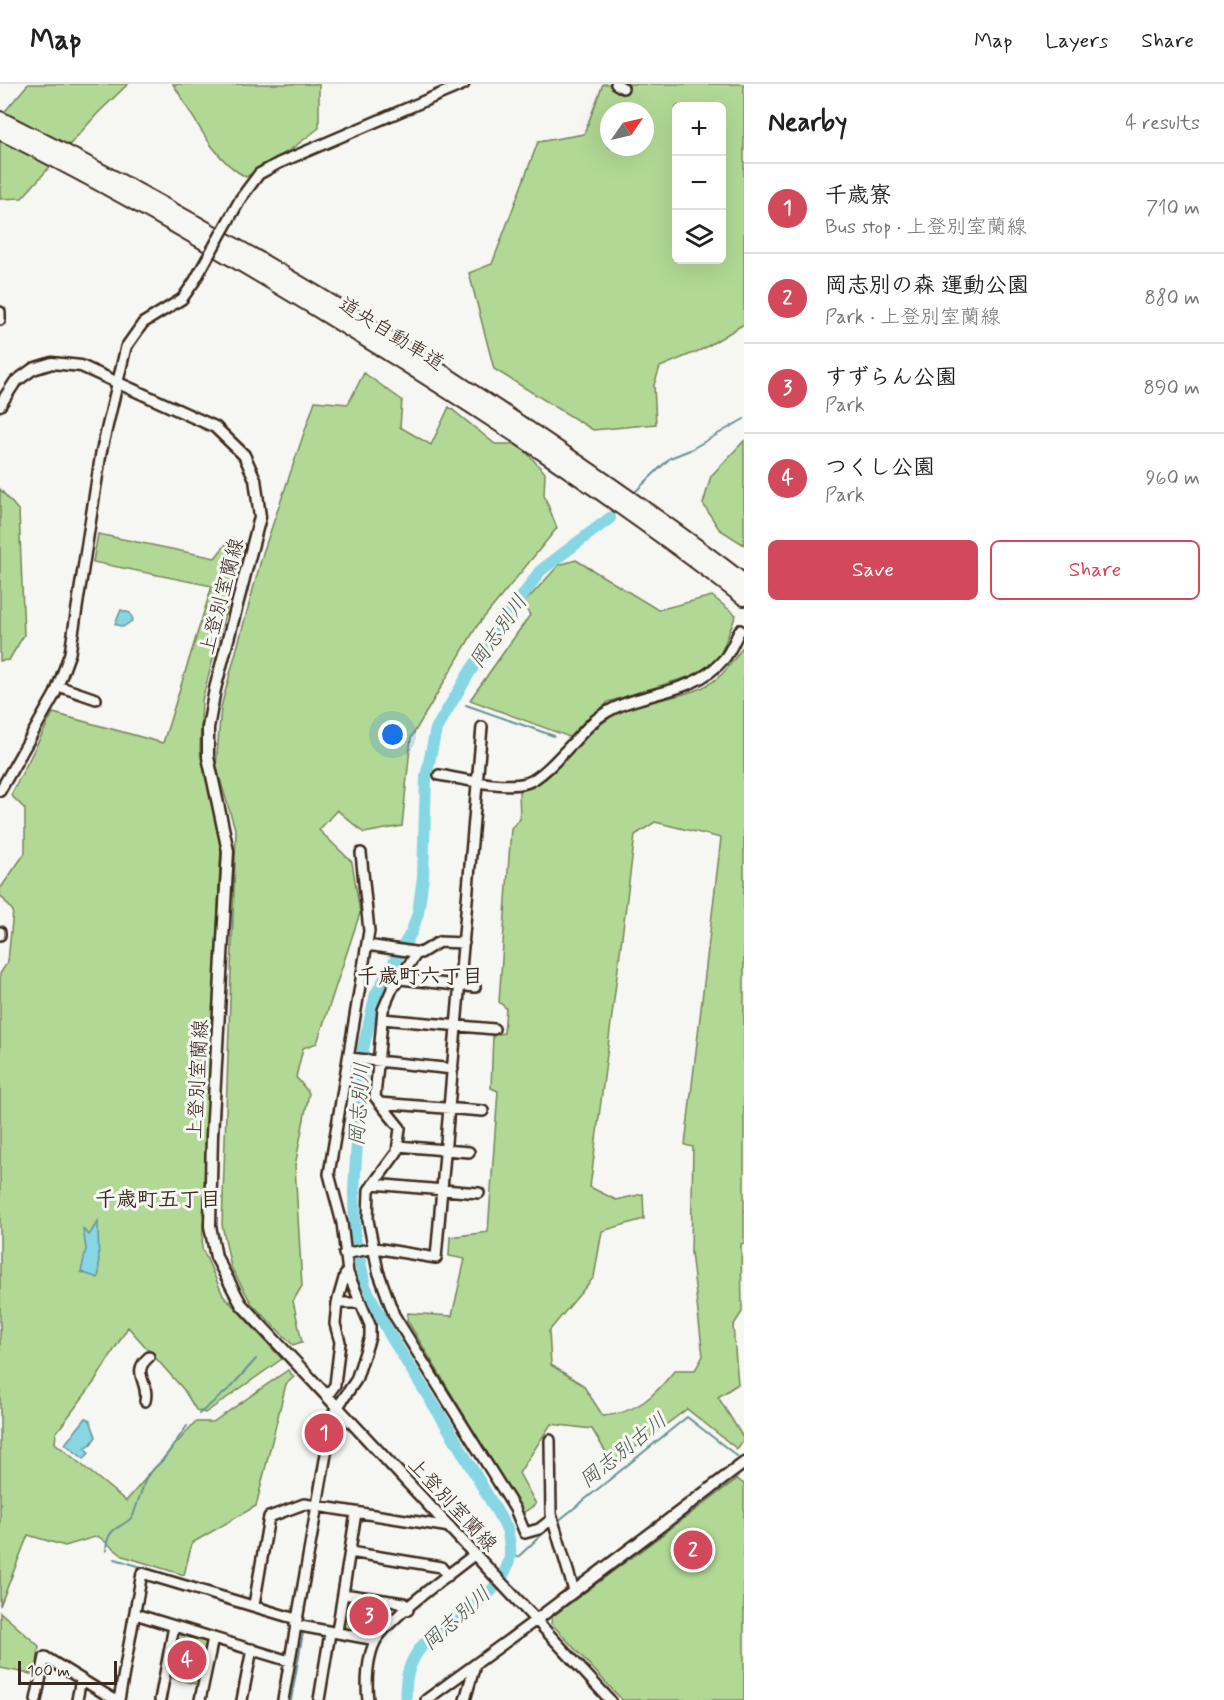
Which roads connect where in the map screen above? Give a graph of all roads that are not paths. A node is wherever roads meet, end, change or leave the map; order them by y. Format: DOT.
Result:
graph roads {
  1 [pos="464,84"];
  2 [pos="4,127"];
  3 [pos="0,312"];
  4 [pos="0,320"];
  5 [pos="117,381"];
  6 [pos="0,405"];
  7 [pos="744,582"];
  8 [pos="744,598"];
  9 [pos="740,630"];
  10 [pos="58,686"];
  11 [pos="96,699"];
  12 [pos="483,727"];
  13 [pos="439,775"];
  14 [pos="478,782"];
  15 [pos="0,791"];
  16 [pos="361,853"];
  17 [pos="464,943"];
  18 [pos="368,945"];
  19 [pos="415,953"];
  20 [pos="400,979"];
  21 [pos="460,986"];
  22 [pos="474,987"];
  23 [pos="382,1019"];
  24 [pos="457,1026"];
  25 [pos="494,1029"];
  26 [pos="352,1058"];
  27 [pos="379,1060"];
  28 [pos="453,1069"];
  29 [pos="379,1103"];
  30 [pos="450,1109"];
  31 [pos="483,1111"];
  32 [pos="398,1146"];
  33 [pos="445,1151"];
  34 [pos="469,1152"];
  35 [pos="373,1184"];
  36 [pos="442,1190"];
  37 [pos="479,1193"];
  38 [pos="373,1248"];
  39 [pos="349,1253"];
  40 [pos="348,1273"];
  41 [pos="361,1303"];
  42 [pos="337,1304"];
  43 [pos="149,1357"];
  44 [pos="327,1396"];
  45 [pos="145,1401"];
  46 [pos="337,1407"];
  47 [pos="550,1440"];
  48 [pos="744,1463"];
  49 [pos="315,1506"];
  50 [pos="356,1513"];
  51 [pos="552,1519"];
  52 [pos="450,1527"];
  53 [pos="350,1552"];
  54 [pos="475,1554"];
  55 [pos="448,1576"];
  56 [pos="574,1591"];
  57 [pos="343,1594"];
  58 [pos="254,1605"];
  59 [pos="408,1610"];
  60 [pos="135,1614"];
  61 [pos="536,1620"];
  62 [pos="296,1622"];
  63 [pos="174,1626"];
  64 [pos="333,1632"];
  65 [pos="213,1638"];
  66 [pos="376,1640"];
  67 [pos="252,1650"];
  68 [pos="289,1661"];
  69 [pos="475,1665"];
  70 [pos="81,1679"];
  71 [pos="36,1700"];
  72 [pos="77,1700"];
  73 [pos="117,1700"];
  74 [pos="160,1700"];
  75 [pos="200,1700"];
  76 [pos="242,1700"];
  77 [pos="283,1700"];
  78 [pos="319,1700"];
  79 [pos="368,1700"];
  80 [pos="426,1700"];
  81 [pos="465,1700"];
  82 [pos="610,1700"];
  1 -- 5 [label="street, bridge"];
  2 -- 7 [label="highway, 道央自動車道"];
  2 -- 8 [label="highway, 道央自動車道"];
  3 -- 4 [label="street"];
  5 -- 6 [label="main road, 上登別室蘭線"];
  5 -- 10 [label="street"];
  5 -- 44 [label="main road, 上登別室蘭線"];
  9 -- 14 [label="street"];
  10 -- 11 [label="street"];
  10 -- 15 [label="street"];
  12 -- 14 [label="street"];
  13 -- 14 [label="street"];
  14 -- 17 [label="street"];
  16 -- 18 [label="street"];
  17 -- 19 [label="street"];
  17 -- 21 [label="street"];
  18 -- 19 [label="street"];
  18 -- 26 [label="street"];
  19 -- 20 [label="street"];
  20 -- 21 [label="street"];
  20 -- 23 [label="street"];
  21 -- 22 [label="street"];
  21 -- 24 [label="street"];
  23 -- 24 [label="street"];
  23 -- 27 [label="street"];
  24 -- 25 [label="street"];
  24 -- 28 [label="street"];
  26 -- 27 [label="street"];
  26 -- 39 [label="street"];
  27 -- 28 [label="street"];
  27 -- 29 [label="street"];
  28 -- 30 [label="street"];
  29 -- 30 [label="street"];
  29 -- 32 [label="street"];
  30 -- 31 [label="street"];
  30 -- 33 [label="street"];
  32 -- 33 [label="street"];
  32 -- 35 [label="street"];
  33 -- 34 [label="street"];
  33 -- 36 [label="street"];
  35 -- 36 [label="street"];
  35 -- 38 [label="street"];
  36 -- 37 [label="street"];
  36 -- 38 [label="street"];
  38 -- 39 [label="street"];
  38 -- 51 [label="street"];
  39 -- 40 [label="street"];
  40 -- 41 [label="street"];
  40 -- 42 [label="street"];
  41 -- 42 [label="street"];
  41 -- 46 [label="street"];
  42 -- 44 [label="street"];
  43 -- 45 [label="street"];
  44 -- 46 [label="main road, 上登別室蘭線"];
  46 -- 49 [label="street"];
  46 -- 52 [label="main road, 上登別室蘭線"];
  47 -- 51 [label="street"];
  48 -- 56 [label="main road"];
  49 -- 50 [label="street"];
  49 -- 58 [label="street"];
  49 -- 62 [label="street"];
  50 -- 52 [label="street"];
  50 -- 53 [label="street"];
  51 -- 56 [label="street"];
  52 -- 54 [label="main road, 上登別室蘭線"];
  53 -- 55 [label="street"];
  53 -- 57 [label="street"];
  54 -- 55 [label="street"];
  54 -- 61 [label="main road, 上登別室蘭線"];
  55 -- 59 [label="street"];
  56 -- 61 [label="main road"];
  57 -- 59 [label="street"];
  57 -- 64 [label="street"];
  58 -- 60 [label="street"];
  58 -- 62 [label="street"];
  59 -- 66 [label="street"];
  60 -- 63 [label="street"];
  60 -- 73 [label="street"];
  61 -- 69 [label="street"];
  61 -- 82 [label="street"];
  62 -- 64 [label="street"];
  62 -- 68 [label="street"];
  63 -- 65 [label="street"];
  63 -- 74 [label="street"];
  64 -- 66 [label="street"];
  64 -- 78 [label="street"];
  65 -- 67 [label="street"];
  65 -- 75 [label="street"];
  66 -- 79 [label="street"];
  67 -- 68 [label="street"];
  67 -- 76 [label="street"];
  68 -- 77 [label="street"];
  69 -- 80 [label="street"];
  69 -- 81 [label="street"];
  70 -- 71 [label="street"];
  70 -- 72 [label="street"];
  70 -- 73 [label="street"];
}
